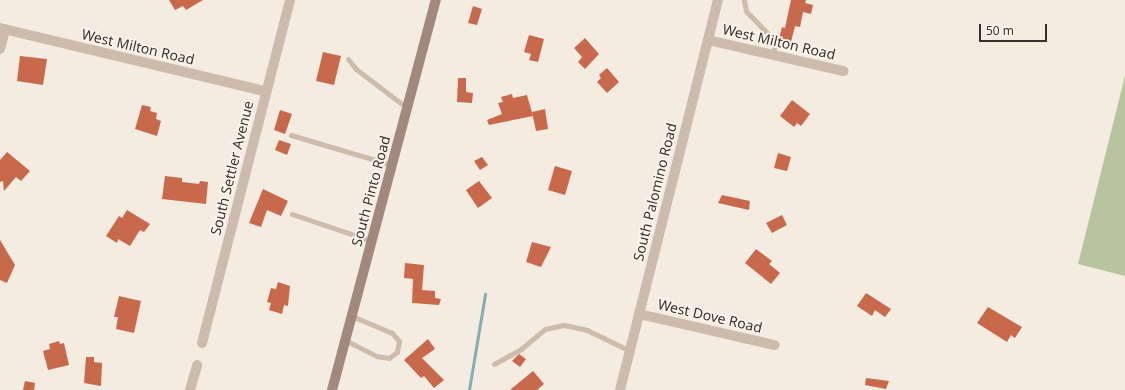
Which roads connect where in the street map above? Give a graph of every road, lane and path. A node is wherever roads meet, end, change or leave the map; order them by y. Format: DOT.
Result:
graph roads {
  1 [pos="290,0"];
  2 [pos="436,0"];
  3 [pos="718,0"];
  4 [pos="744,0"];
  5 [pos="2,29"];
  6 [pos="708,40"];
  7 [pos="0,49"];
  8 [pos="770,53"];
  9 [pos="348,59"];
  10 [pos="843,71"];
  11 [pos="265,91"];
  12 [pos="408,108"];
  13 [pos="291,135"];
  14 [pos="392,165"];
  15 [pos="292,214"];
  16 [pos="372,241"];
  17 [pos="639,314"];
  18 [pos="352,316"];
  19 [pos="345,340"];
  20 [pos="202,343"];
  21 [pos="774,345"];
  22 [pos="630,351"];
  23 [pos="494,364"];
  24 [pos="196,365"];
  25 [pos="190,390"];
  26 [pos="332,390"];
  27 [pos="620,390"];
  1 -- 11 [label="street, South Settler Avenue"];
  2 -- 12 [label="street, South Pinto Road"];
  3 -- 6 [label="street, South Palomino Road"];
  4 -- 8 [label="lane"];
  5 -- 7 [label="street, West Milton Road"];
  5 -- 11 [label="street, West Milton Road"];
  6 -- 8 [label="street, West Milton Road"];
  6 -- 17 [label="street, South Palomino Road"];
  8 -- 10 [label="street, West Milton Road"];
  9 -- 12 [label="lane"];
  11 -- 20 [label="street, South Settler Avenue"];
  12 -- 14 [label="street, South Pinto Road"];
  13 -- 14 [label="lane"];
  14 -- 16 [label="street, South Pinto Road"];
  15 -- 16 [label="lane"];
  16 -- 18 [label="street, South Pinto Road"];
  17 -- 21 [label="street, West Dove Road"];
  17 -- 22 [label="street, South Palomino Road"];
  18 -- 19 [label="street, South Pinto Road"];
  18 -- 19 [label="lane"];
  19 -- 26 [label="street, South Pinto Road"];
  22 -- 23 [label="lane"];
  22 -- 27 [label="street, South Palomino Road"];
  24 -- 25 [label="street"];
}
